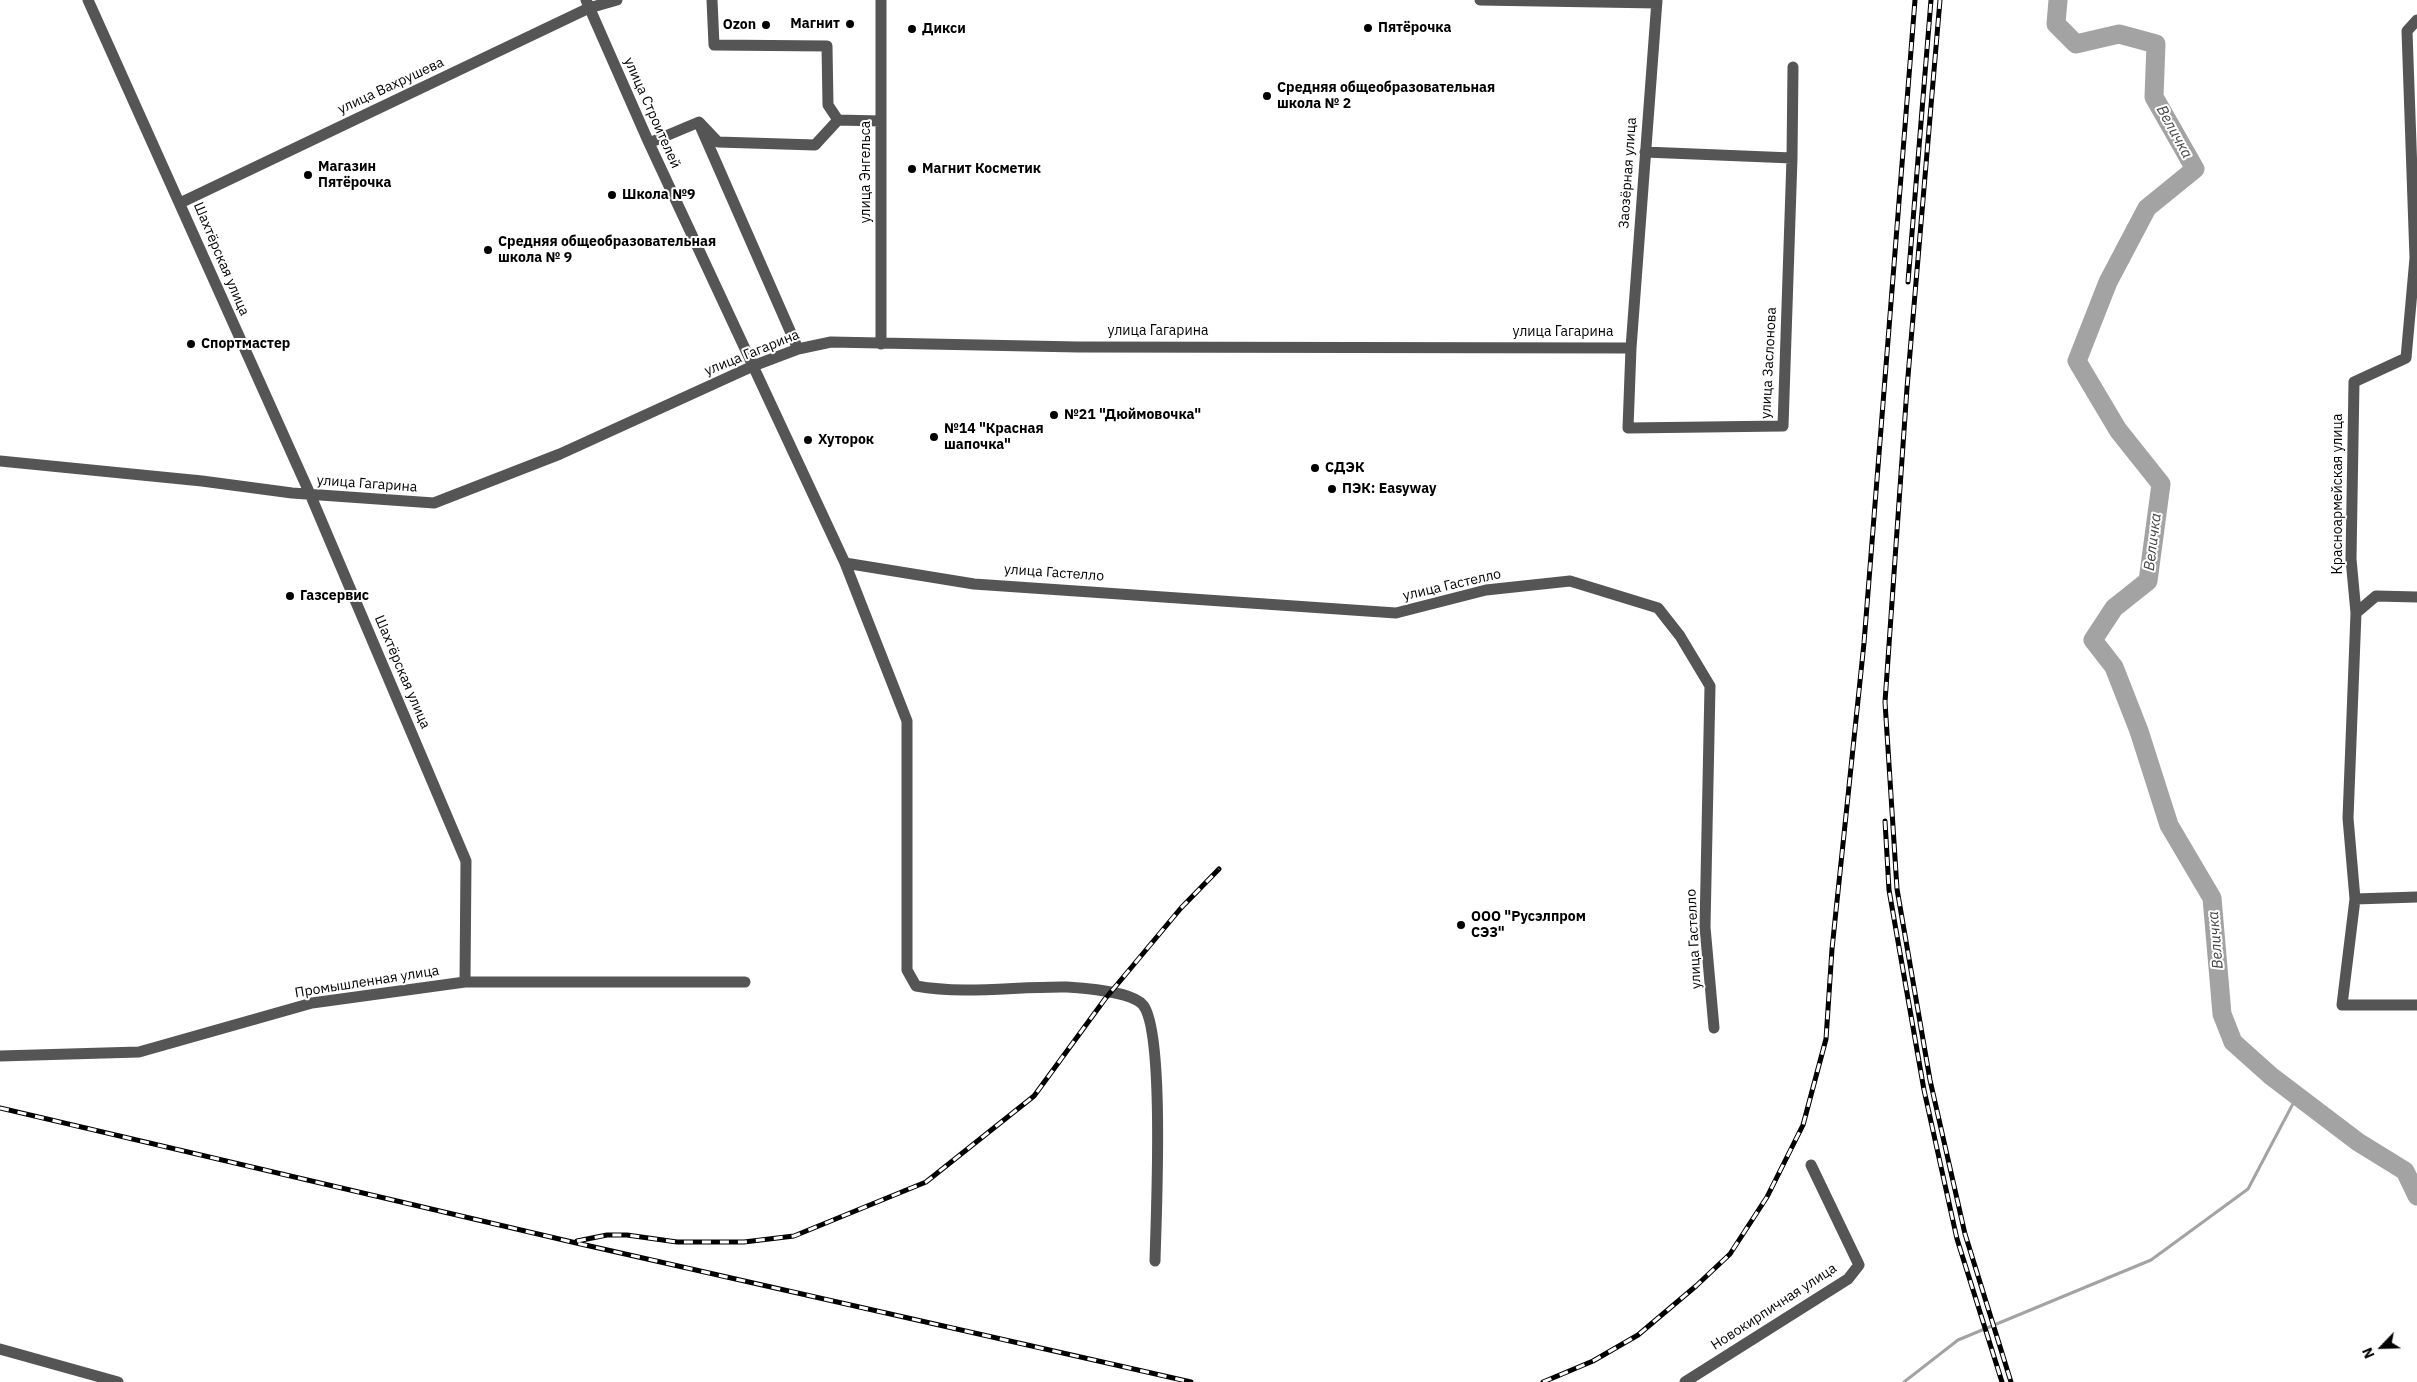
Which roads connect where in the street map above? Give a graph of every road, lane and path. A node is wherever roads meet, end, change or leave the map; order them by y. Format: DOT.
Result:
graph roads {
  1 [pos="88,0"];
  2 [pos="617,0"];
  3 [pos="712,0"];
  4 [pos="881,0"];
  5 [pos="1480,0"];
  6 [pos="1657,1"];
  7 [pos="588,4"];
  8 [pos="2417,20"];
  9 [pos="1792,67"];
  10 [pos="838,120"];
  11 [pos="880,121"];
  12 [pos="699,122"];
  13 [pos="649,143"];
  14 [pos="1645,152"];
  15 [pos="1792,158"];
  16 [pos="180,203"];
  17 [pos="2413,317"];
  18 [pos="881,344"];
  19 [pos="1631,348"];
  20 [pos="798,349"];
  21 [pos="752,366"];
  22 [pos="0,461"];
  23 [pos="310,494"];
  24 [pos="845,564"];
  25 [pos="2417,597"];
  26 [pos="2356,613"];
  27 [pos="2417,897"];
  28 [pos="2355,899"];
  29 [pos="465,982"];
  30 [pos="744,982"];
  31 [pos="2417,1005"];
  32 [pos="1714,1028"];
  33 [pos="0,1056"];
  34 [pos="1812,1165"];
  35 [pos="1156,1261"];
  36 [pos="0,1349"];
  37 [pos="118,1382"];
  38 [pos="1685,1382"];
  1 -- 16 [label="street, Шахтёрская улица"];
  2 -- 7 [label="street, улица Вахрушева"];
  3 -- 10 [label="street"];
  4 -- 11 [label="street, улица Энгельса"];
  5 -- 6 [label="street"];
  6 -- 14 [label="street, Заозёрная улица"];
  7 -- 13 [label="street, улица Строителей"];
  7 -- 16 [label="street, улица Вахрушева"];
  8 -- 17 [label="street, Красноармейская улица"];
  9 -- 15 [label="street, улица Заслонова"];
  10 -- 11 [label="street"];
  10 -- 12 [label="street"];
  11 -- 18 [label="street, улица Энгельса"];
  12 -- 13 [label="street"];
  12 -- 20 [label="street"];
  13 -- 21 [label="street, улица Строителей"];
  14 -- 15 [label="street"];
  14 -- 19 [label="street, Заозёрная улица"];
  15 -- 19 [label="street, улица Заслонова"];
  16 -- 23 [label="street, Шахтёрская улица"];
  17 -- 26 [label="street, Красноармейская улица"];
  18 -- 19 [label="street, улица Гагарина"];
  18 -- 20 [label="street, улица Гагарина"];
  20 -- 21 [label="street, улица Гагарина"];
  21 -- 23 [label="street, улица Гагарина"];
  21 -- 24 [label="street, улица Строителей"];
  22 -- 23 [label="street, улица Гагарина"];
  23 -- 29 [label="street, Шахтёрская улица"];
  24 -- 32 [label="street, улица Гастелло"];
  24 -- 35 [label="street, улица Строителей"];
  25 -- 26 [label="street"];
  26 -- 28 [label="street, Красноармейская улица"];
  27 -- 28 [label="street"];
  28 -- 31 [label="street, Красноармейская улица"];
  29 -- 30 [label="street, Промышленная улица"];
  29 -- 33 [label="street, Промышленная улица"];
  34 -- 38 [label="street, Новокирпичная улица"];
  36 -- 37 [label="street"];
}
